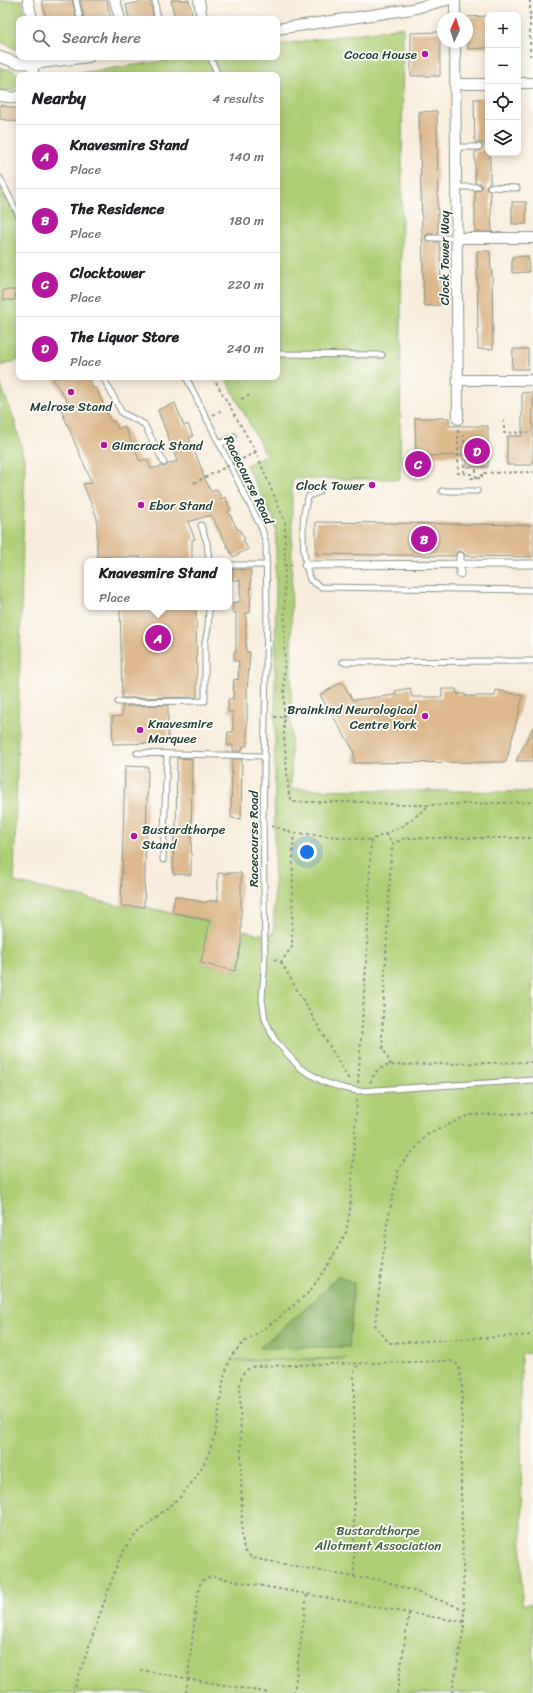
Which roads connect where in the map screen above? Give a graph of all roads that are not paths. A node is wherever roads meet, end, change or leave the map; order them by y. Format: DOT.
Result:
graph roads {
  1 [pos="28,0"];
  2 [pos="76,0"];
  3 [pos="115,0"];
  4 [pos="154,0"];
  5 [pos="199,0"];
  6 [pos="447,0"];
  7 [pos="455,0"];
  8 [pos="455,12"];
  9 [pos="31,16"];
  10 [pos="79,16"];
  11 [pos="119,16"];
  12 [pos="157,16"];
  13 [pos="202,16"];
  14 [pos="280,29"];
  15 [pos="455,48"];
  16 [pos="0,57"];
  17 [pos="52,60"];
  18 [pos="211,60"];
  19 [pos="39,61"];
  20 [pos="35,72"];
  21 [pos="217,72"];
  22 [pos="521,83"];
  23 [pos="533,83"];
  24 [pos="456,84"];
  25 [pos="485,84"];
  26 [pos="0,96"];
  27 [pos="16,98"];
  28 [pos="456,147"];
  29 [pos="479,147"];
  30 [pos="0,178"];
  31 [pos="457,187"];
  32 [pos="478,187"];
  33 [pos="490,187"];
  34 [pos="517,188"];
  35 [pos="16,210"];
  36 [pos="429,238"];
  37 [pos="457,238"];
  38 [pos="533,238"];
  39 [pos="280,354"];
  40 [pos="382,355"];
  41 [pos="105,380"];
  42 [pos="188,380"];
  43 [pos="458,380"];
  44 [pos="533,380"];
  45 [pos="458,419"];
  46 [pos="234,436"];
  47 [pos="220,444"];
  48 [pos="164,463"];
  49 [pos="442,491"];
  50 [pos="477,491"];
  51 [pos="319,492"];
  52 [pos="201,525"];
  53 [pos="460,556"];
  54 [pos="209,558"];
  55 [pos="460,564"];
  56 [pos="533,564"];
  57 [pos="232,565"];
  58 [pos="267,565"];
  59 [pos="305,565"];
  60 [pos="460,574"];
  61 [pos="533,590"];
  62 [pos="209,610"];
  63 [pos="533,661"];
  64 [pos="343,662"];
  65 [pos="118,702"];
  66 [pos="137,753"];
  67 [pos="167,754"];
  68 [pos="264,756"];
  69 [pos="163,860"];
  70 [pos="533,1080"];
  1 -- 9 [label="street"];
  2 -- 10 [label="lane"];
  3 -- 11 [label="street"];
  4 -- 12 [label="lane"];
  5 -- 13 [label="street"];
  6 -- 14 [label="street"];
  7 -- 8 [label="street"];
  15 -- 24 [label="street, Clock Tower Way"];
  16 -- 19 [label="street"];
  17 -- 19 [label="street"];
  18 -- 21 [label="lane"];
  19 -- 20 [label="street"];
  22 -- 23 [label="street"];
  24 -- 25 [label="street"];
  24 -- 28 [label="street, Clock Tower Way"];
  26 -- 27 [label="street"];
  28 -- 29 [label="lane"];
  28 -- 31 [label="street, Clock Tower Way"];
  30 -- 35 [label="lane"];
  31 -- 32 [label="lane"];
  31 -- 37 [label="street, Clock Tower Way"];
  33 -- 34 [label="lane"];
  36 -- 37 [label="lane"];
  37 -- 38 [label="street"];
  37 -- 43 [label="street, Clock Tower Way"];
  39 -- 40 [label="lane"];
  41 -- 48 [label="lane"];
  42 -- 47 [label="lane, Racecourse Road"];
  43 -- 44 [label="street"];
  43 -- 45 [label="street, Clock Tower Way"];
  46 -- 47 [label="lane"];
  47 -- 58 [label="lane, Racecourse Road"];
  49 -- 50 [label="lane"];
  51 -- 59 [label="lane"];
  52 -- 54 [label="lane"];
  53 -- 55 [label="street"];
  55 -- 56 [label="street"];
  55 -- 59 [label="street"];
  55 -- 60 [label="street"];
  57 -- 58 [label="lane"];
  58 -- 68 [label="lane, Racecourse Road"];
  59 -- 61 [label="lane"];
  62 -- 65 [label="lane"];
  63 -- 64 [label="lane"];
  66 -- 67 [label="lane"];
  67 -- 68 [label="lane"];
  67 -- 69 [label="lane"];
  68 -- 70 [label="lane, Racecourse Road"];
}
